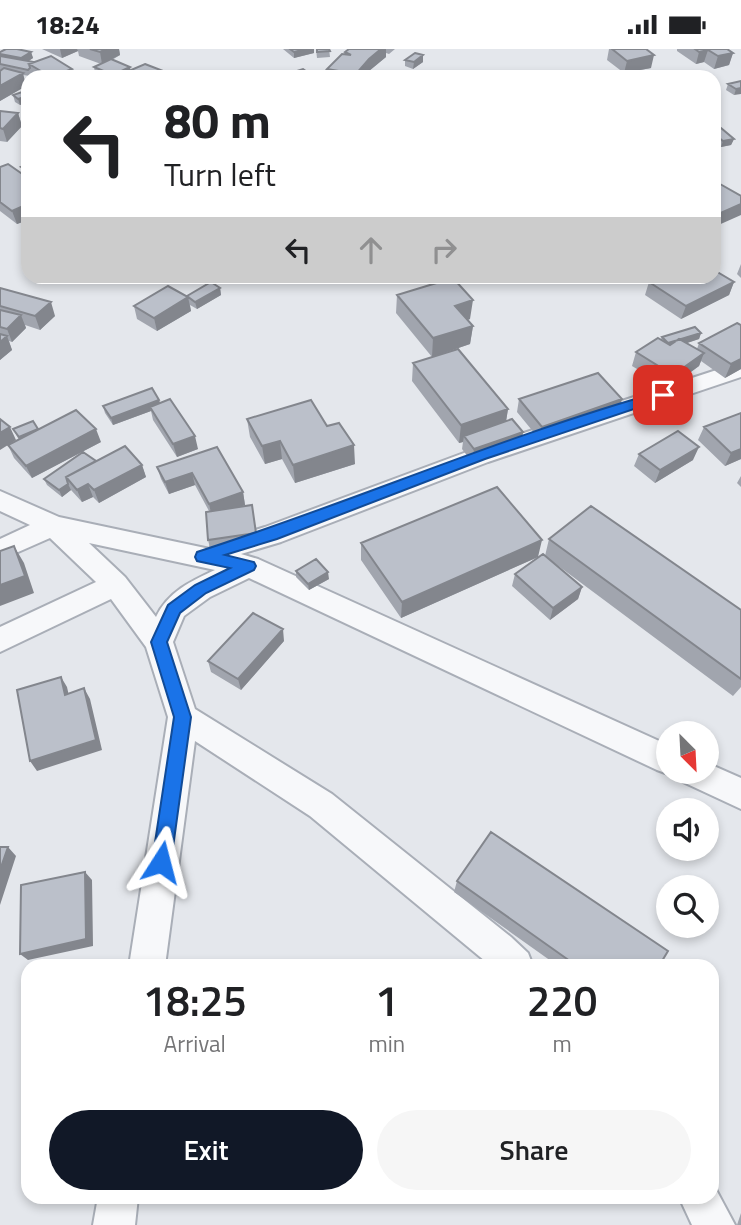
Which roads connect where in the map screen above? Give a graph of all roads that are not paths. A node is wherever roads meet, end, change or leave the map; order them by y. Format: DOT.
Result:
graph roads {
  1 [pos="741,369"];
  2 [pos="0,500"];
  3 [pos="53,525"];
  4 [pos="0,550"];
  5 [pos="202,557"];
  6 [pos="249,566"];
  7 [pos="116,585"];
  8 [pos="0,640"];
  9 [pos="159,642"];
  10 [pos="183,717"];
  11 [pos="656,754"];
  12 [pos="719,784"];
  13 [pos="741,794"];
  14 [pos="149,959"];
  15 [pos="509,959"];
  16 [pos="117,1204"];
  17 [pos="703,1204"];
  18 [pos="114,1225"];
  19 [pos="714,1225"];
  1 -- 5 [label="street"];
  2 -- 3 [label="street"];
  3 -- 4 [label="street"];
  3 -- 5 [label="street"];
  3 -- 7 [label="street"];
  5 -- 6 [label="street"];
  6 -- 9 [label="street"];
  6 -- 11 [label="street"];
  7 -- 8 [label="street"];
  7 -- 9 [label="street"];
  9 -- 10 [label="street"];
  10 -- 14 [label="street"];
  10 -- 15 [label="street"];
  12 -- 13 [label="street"];
  16 -- 18 [label="street"];
  17 -- 19 [label="street"];
}
